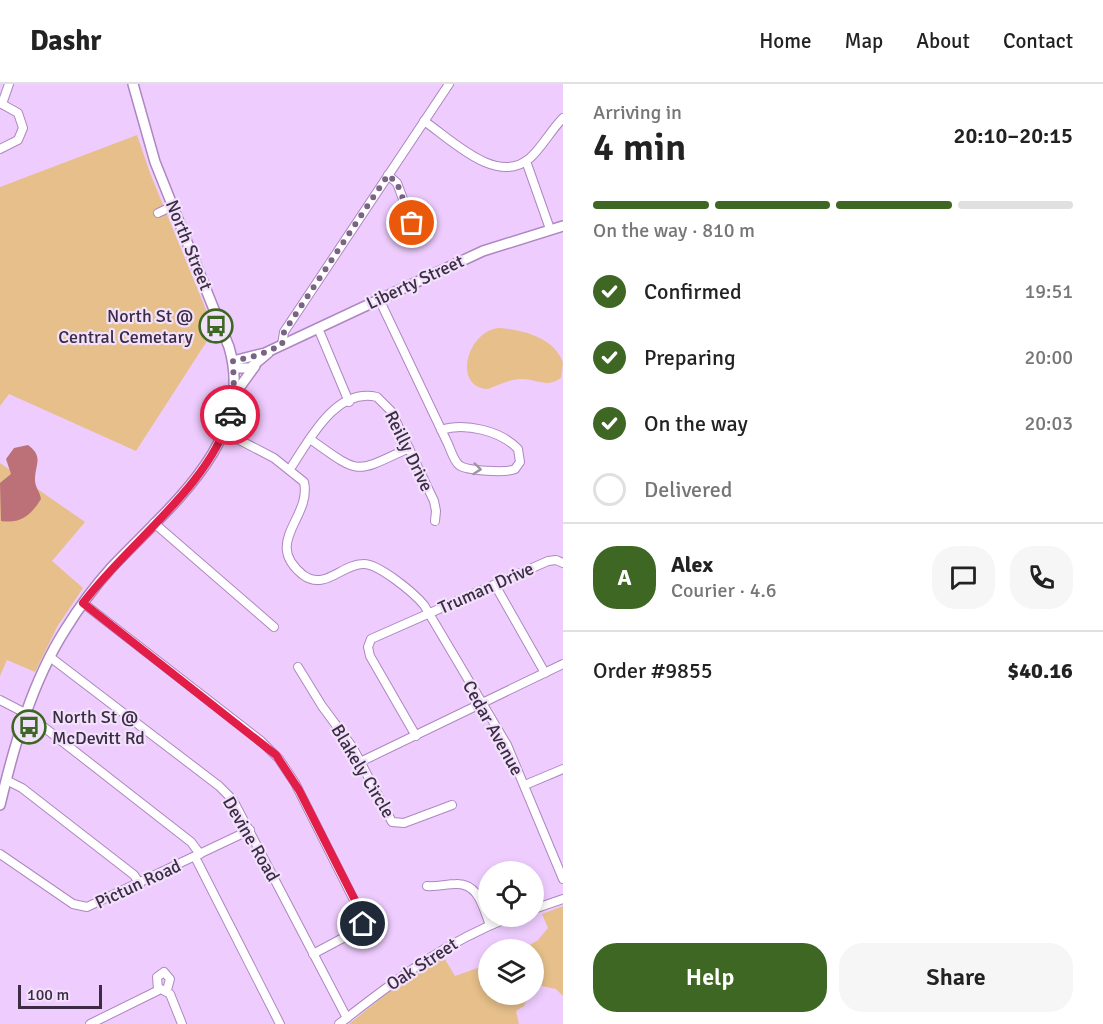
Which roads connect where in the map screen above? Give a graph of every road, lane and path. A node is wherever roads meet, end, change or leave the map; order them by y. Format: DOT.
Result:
graph roads {
  1 [pos="9,84"];
  2 [pos="132,84"];
  3 [pos="449,84"];
  4 [pos="1,103"];
  5 [pos="563,118"];
  6 [pos="424,121"];
  7 [pos="0,150"];
  8 [pos="526,161"];
  9 [pos="388,175"];
  10 [pos="173,206"];
  11 [pos="158,213"];
  12 [pos="412,223"];
  13 [pos="563,226"];
  14 [pos="550,229"];
  15 [pos="379,299"];
  16 [pos="318,328"];
  17 [pos="282,345"];
  18 [pos="271,350"];
  19 [pos="257,364"];
  20 [pos="233,365"];
  21 [pos="234,395"];
  22 [pos="348,402"];
  23 [pos="441,430"];
  24 [pos="224,432"];
  25 [pos="310,439"];
  26 [pos="409,448"];
  27 [pos="290,469"];
  28 [pos="435,521"];
  29 [pos="154,524"];
  30 [pos="563,563"];
  31 [pos="495,585"];
  32 [pos="83,603"];
  33 [pos="429,613"];
  34 [pos="274,627"];
  35 [pos="50,657"];
  36 [pos="563,664"];
  37 [pos="298,667"];
  38 [pos="545,673"];
  39 [pos="0,700"];
  40 [pos="481,704"];
  41 [pos="27,714"];
  42 [pos="416,736"];
  43 [pos="360,762"];
  44 [pos="563,768"];
  45 [pos="3,785"];
  46 [pos="525,785"];
  47 [pos="0,805"];
  48 [pos="452,806"];
  49 [pos="250,830"];
  50 [pos="0,854"];
  51 [pos="197,856"];
  52 [pos="563,879"];
  53 [pos="140,884"];
  54 [pos="427,886"];
  55 [pos="478,896"];
  56 [pos="563,899"];
  57 [pos="544,906"];
  58 [pos="486,927"];
  59 [pos="313,954"];
  60 [pos="347,1018"];
  61 [pos="90,1024"];
  62 [pos="182,1024"];
  63 [pos="280,1024"];
  64 [pos="339,1024"];
  1 -- 4 [label="street"];
  2 -- 10 [label="main road, North Street"];
  3 -- 6 [label="street"];
  4 -- 7 [label="street"];
  5 -- 8 [label="street"];
  6 -- 8 [label="street"];
  6 -- 9 [label="street"];
  8 -- 14 [label="street"];
  9 -- 12 [label="street"];
  9 -- 17 [label="street"];
  10 -- 11 [label="street"];
  10 -- 20 [label="main road, North Street"];
  13 -- 14 [label="main road, Liberty Street"];
  14 -- 15 [label="main road, Liberty Street"];
  15 -- 16 [label="main road, Liberty Street"];
  15 -- 23 [label="street"];
  16 -- 17 [label="main road, Liberty Street"];
  16 -- 22 [label="street"];
  17 -- 18 [label="main road, Liberty Street"];
  18 -- 19 [label="main road, Liberty Street"];
  18 -- 20 [label="main road, Liberty Street"];
  19 -- 20 [label="main road"];
  19 -- 21 [label="main road, Liberty Street"];
  20 -- 21 [label="main road, North Street"];
  21 -- 24 [label="main road, North Street"];
  22 -- 25 [label="street, Reilly Drive"];
  22 -- 26 [label="street, Reilly Drive"];
  23 -- 23 [label="street, one-way"];
  24 -- 27 [label="street, Truman Drive"];
  24 -- 29 [label="main road, North Street"];
  25 -- 26 [label="street"];
  25 -- 27 [label="street, Reilly Drive"];
  26 -- 28 [label="street, Reilly Drive"];
  27 -- 33 [label="street, Truman Drive"];
  29 -- 32 [label="main road, North Street"];
  29 -- 34 [label="street"];
  30 -- 31 [label="street, Truman Drive"];
  31 -- 33 [label="street, Truman Drive"];
  31 -- 38 [label="street"];
  32 -- 35 [label="main road, North Street"];
  32 -- 59 [label="street"];
  33 -- 40 [label="street, Cedar Avenue"];
  33 -- 42 [label="street"];
  35 -- 41 [label="main road, North Street"];
  35 -- 49 [label="street, Devine Road"];
  36 -- 38 [label="street"];
  37 -- 43 [label="street, Blakely Circle"];
  38 -- 40 [label="street"];
  39 -- 41 [label="street"];
  40 -- 42 [label="street"];
  40 -- 46 [label="street, Cedar Avenue"];
  41 -- 45 [label="main road, North Street"];
  41 -- 51 [label="street"];
  42 -- 43 [label="street"];
  43 -- 48 [label="street, Blakely Circle"];
  44 -- 46 [label="street"];
  45 -- 47 [label="main road, North Street"];
  45 -- 53 [label="street"];
  46 -- 52 [label="street, Cedar Avenue"];
  49 -- 51 [label="street, Pictun Road"];
  49 -- 59 [label="street, Devine Road"];
  50 -- 53 [label="street, Pictun Road"];
  51 -- 53 [label="street, Pictun Road"];
  51 -- 63 [label="street"];
  54 -- 55 [label="street"];
  56 -- 57 [label="street"];
  58 -- 60 [label="street, Oak Street"];
  59 -- 60 [label="street, Devine Road"];
  60 -- 64 [label="street, Oak Street"];
  61 -- 62 [label="street"];
}
